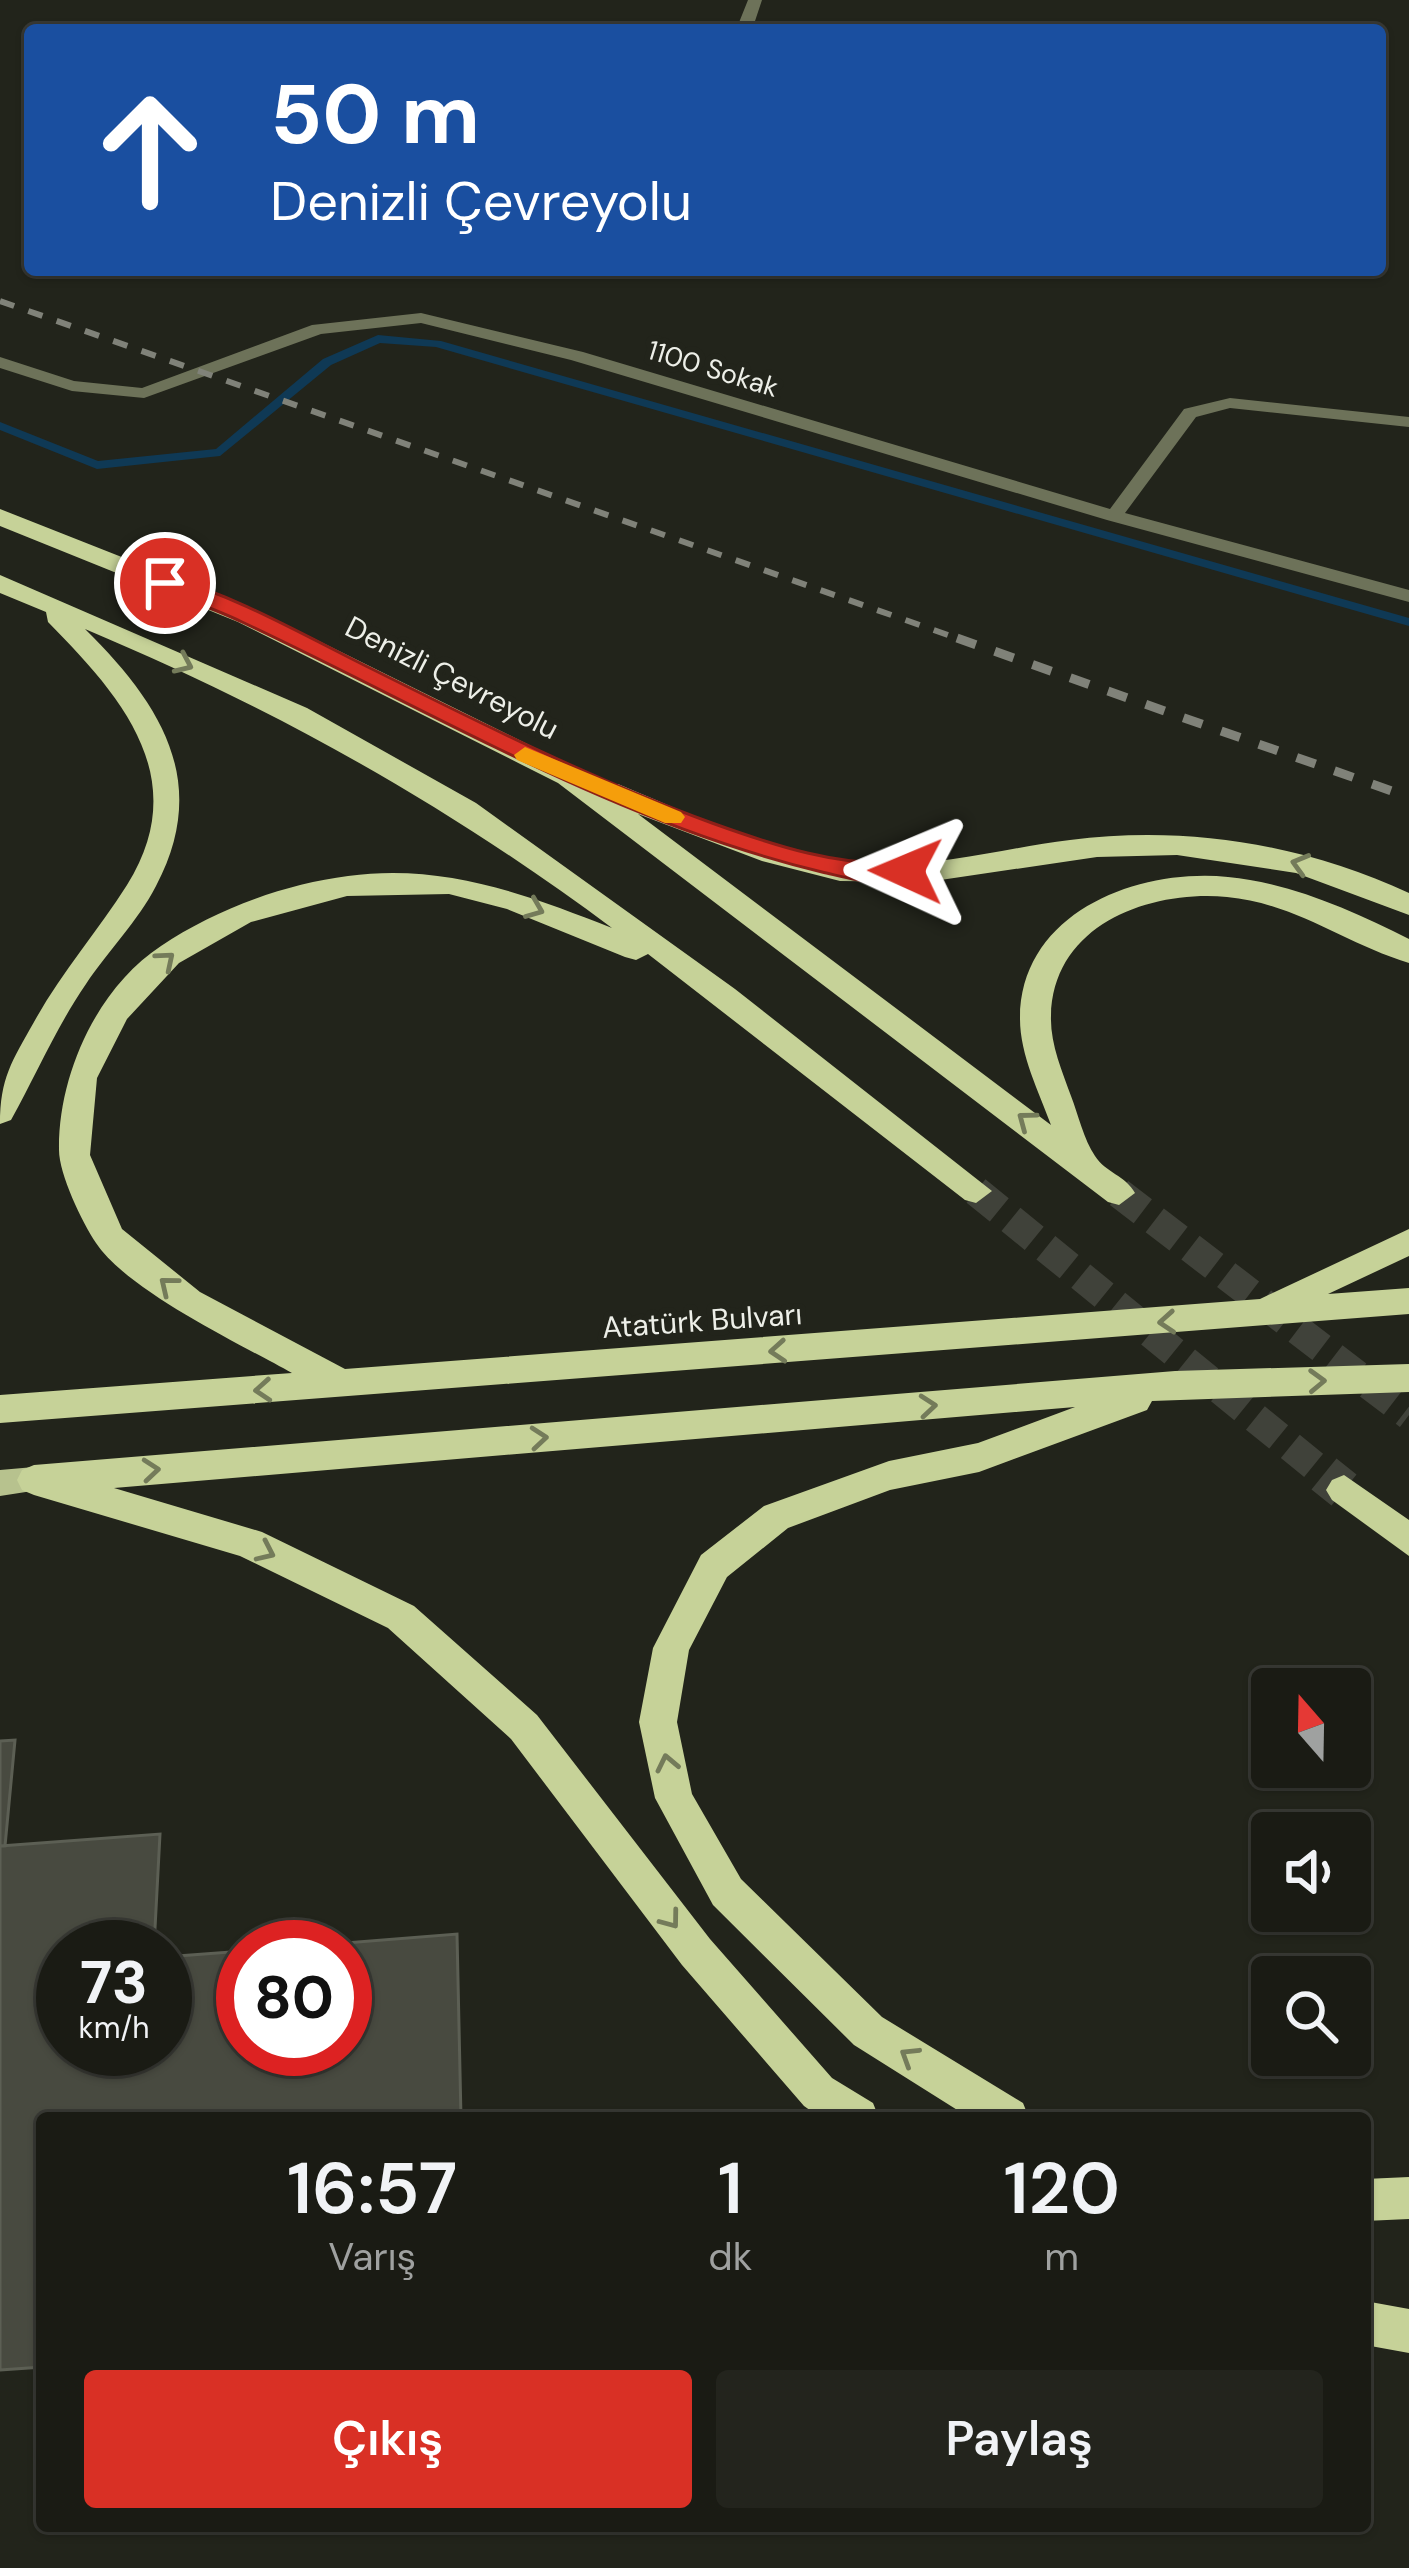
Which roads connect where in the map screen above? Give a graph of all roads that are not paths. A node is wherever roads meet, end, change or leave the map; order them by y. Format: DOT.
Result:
graph roads {
  1 [pos="0,362"];
  2 [pos="1409,422"];
  3 [pos="1114,516"];
  4 [pos="0,517"];
  5 [pos="0,584"];
  6 [pos="1409,596"];
  7 [pos="44,602"];
  8 [pos="568,776"];
  9 [pos="1409,905"];
  10 [pos="1409,952"];
  11 [pos="687,969"];
  12 [pos="0,1112"];
  13 [pos="1079,1160"];
  14 [pos="976,1191"];
  15 [pos="1119,1192"];
  16 [pos="1409,1242"];
  17 [pos="1409,1301"];
  18 [pos="1247,1316"];
  19 [pos="1409,1378"];
  20 [pos="343,1384"];
  21 [pos="1175,1385"];
  22 [pos="0,1409"];
  23 [pos="17,1481"];
  24 [pos="1344,1490"];
  25 [pos="1409,1540"];
  26 [pos="849,2112"];
  27 [pos="998,2112"];
  28 [pos="1409,2198"];
  29 [pos="1371,2200"];
  30 [pos="1371,2325"];
  31 [pos="1409,2331"];
  1 -- 3 [label="street, 1100 Sokak"];
  2 -- 3 [label="street"];
  3 -- 6 [label="street, 1100 Sokak"];
  4 -- 8 [label="highway, Denizli Çevreyolu"];
  5 -- 7 [label="highway"];
  7 -- 11 [label="highway, one-way"];
  7 -- 12 [label="highway"];
  9 -- 8 [label="highway, one-way"];
  13 -- 8 [label="highway, Denizli Çevreyolu, one-way"];
  10 -- 13 [label="highway"];
  11 -- 14 [label="highway"];
  20 -- 11 [label="highway, one-way"];
  13 -- 15 [label="highway, Denizli Çevreyolu"];
  16 -- 18 [label="highway"];
  17 -- 18 [label="highway, Atatürk Bulvarı"];
  18 -- 20 [label="highway, Atatürk Bulvarı, one-way"];
  21 -- 19 [label="highway, one-way"];
  20 -- 22 [label="highway, Atatürk Bulvarı, one-way"];
  23 -- 21 [label="highway, one-way"];
  27 -- 21 [label="highway, one-way"];
  23 -- 26 [label="highway, one-way"];
  24 -- 25 [label="highway"];
  28 -- 29 [label="highway"];
  30 -- 31 [label="highway"];
}
